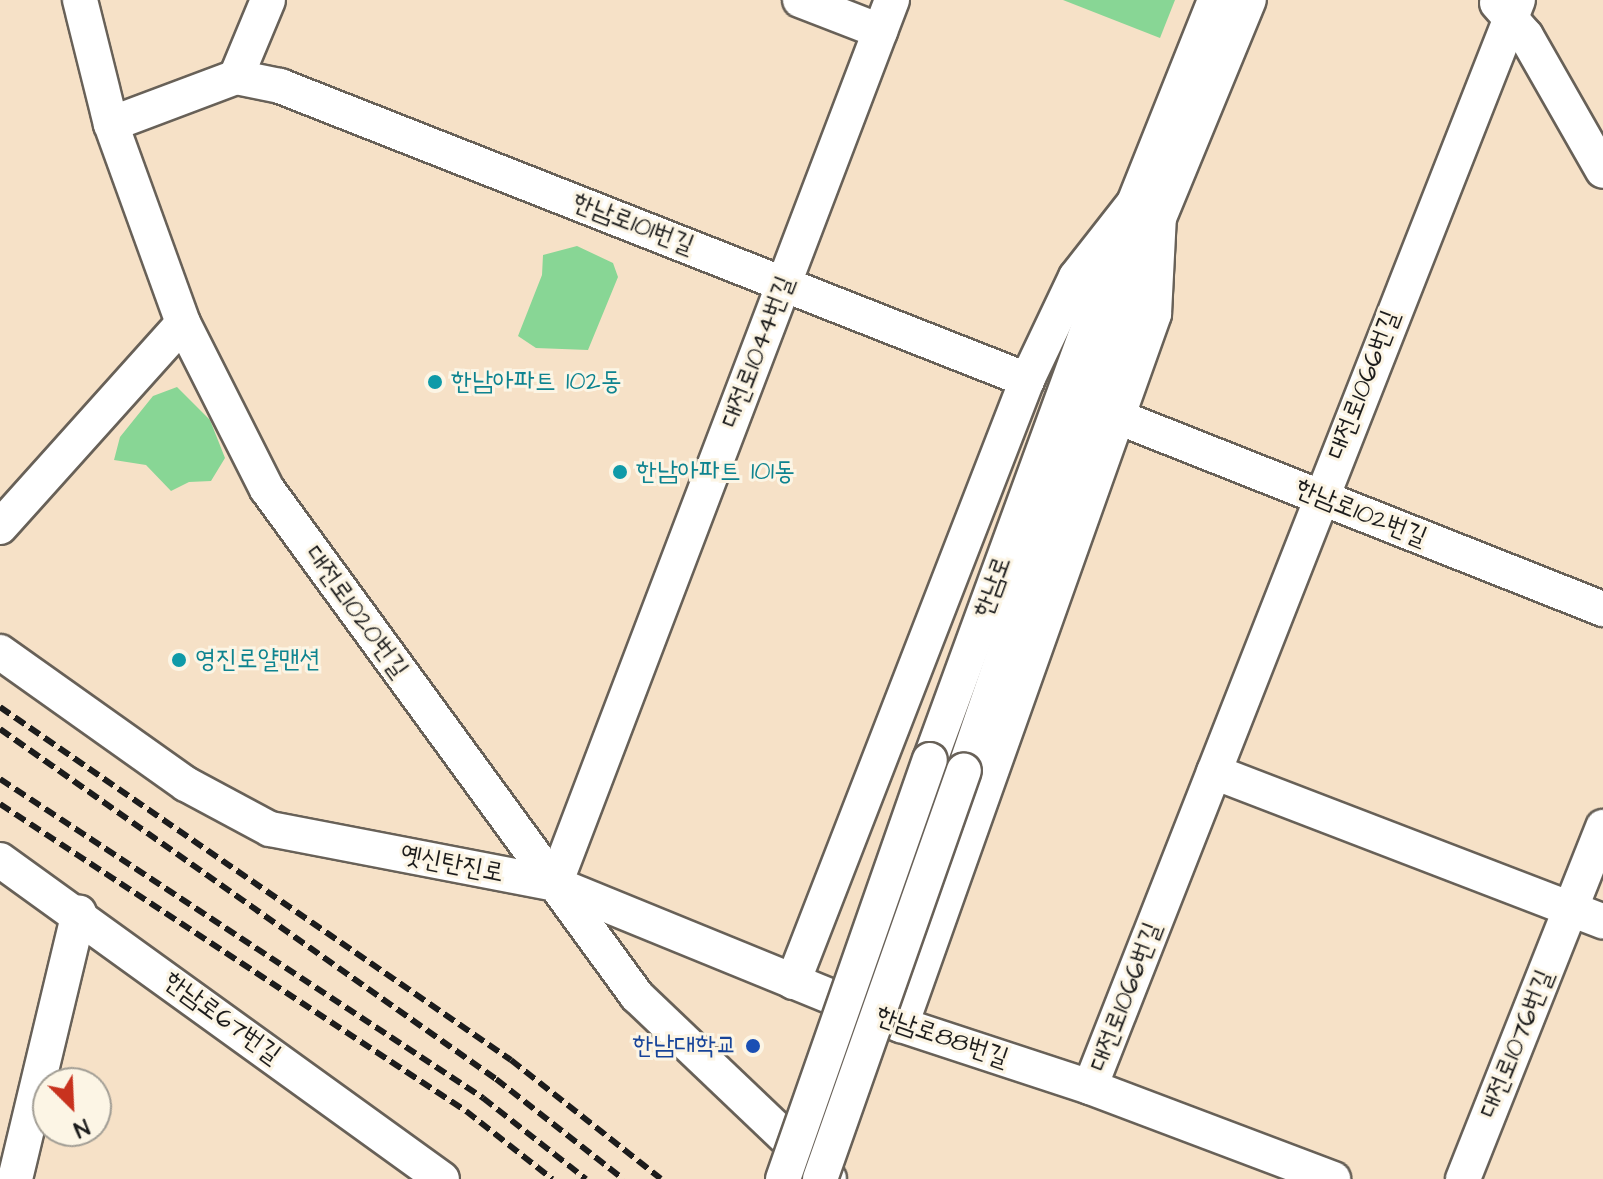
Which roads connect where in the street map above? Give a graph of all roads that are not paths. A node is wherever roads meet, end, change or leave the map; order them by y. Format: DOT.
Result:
graph roads {
  1 [pos="80,0"];
  2 [pos="268,0"];
  3 [pos="800,0"];
  4 [pos="892,0"];
  5 [pos="1215,0"];
  6 [pos="1249,0"];
  7 [pos="1507,5"];
  8 [pos="880,31"];
  9 [pos="236,77"];
  10 [pos="111,124"];
  11 [pos="1603,171"];
  12 [pos="1147,209"];
  13 [pos="784,284"];
  14 [pos="183,323"];
  15 [pos="1027,380"];
  16 [pos="1118,417"];
  17 [pos="1321,497"];
  18 [pos="0,527"];
  19 [pos="1603,609"];
  20 [pos="0,652"];
  21 [pos="1214,772"];
  22 [pos="1603,827"];
  23 [pos="0,860"];
  24 [pos="555,884"];
  25 [pos="1571,909"];
  26 [pos="79,913"];
  27 [pos="1603,921"];
  28 [pos="793,982"];
  29 [pos="901,1025"];
  30 [pos="1090,1087"];
  31 [pos="15,1179"];
  32 [pos="442,1179"];
  33 [pos="783,1179"];
  34 [pos="820,1179"];
  35 [pos="829,1179"];
  36 [pos="1333,1179"];
  37 [pos="1463,1179"];
  1 -- 10 [label="street, 대전로1020번길"];
  2 -- 9 [label="street"];
  3 -- 8 [label="street"];
  4 -- 8 [label="street, 대전로1044번길"];
  5 -- 12 [label="street, 한남로"];
  6 -- 12 [label="street, 한남로"];
  7 -- 11 [label="street"];
  7 -- 17 [label="street, 대전로1066번길"];
  8 -- 13 [label="street, 대전로1044번길"];
  9 -- 10 [label="street"];
  9 -- 13 [label="street, 한남로101번길"];
  10 -- 14 [label="street, 대전로1020번길"];
  12 -- 15 [label="street"];
  12 -- 16 [label="street"];
  12 -- 33 [label="street, 한남로, bridge"];
  12 -- 34 [label="street, 한남로, bridge"];
  13 -- 15 [label="street, 한남로101번길"];
  13 -- 24 [label="street, 대전로1044번길"];
  14 -- 18 [label="street"];
  14 -- 24 [label="street, 대전로1020번길"];
  15 -- 28 [label="street"];
  16 -- 17 [label="street, 한남로102번길"];
  16 -- 29 [label="street"];
  17 -- 19 [label="street, 한남로102번길"];
  17 -- 21 [label="street, 대전로1066번길"];
  20 -- 24 [label="street, 옛신탄진로"];
  21 -- 25 [label="street"];
  21 -- 30 [label="street, 대전로1066번길"];
  22 -- 25 [label="street, 대전로1076번길"];
  23 -- 26 [label="street, 한남로67번길"];
  24 -- 28 [label="street, 한남로88번길"];
  24 -- 35 [label="street"];
  25 -- 27 [label="street"];
  25 -- 37 [label="street, 대전로1076번길"];
  26 -- 31 [label="street"];
  26 -- 32 [label="street, 한남로67번길"];
  28 -- 29 [label="street, 한남로88번길"];
  29 -- 30 [label="street, 한남로88번길"];
  30 -- 36 [label="street, 한남로88번길"];
}
